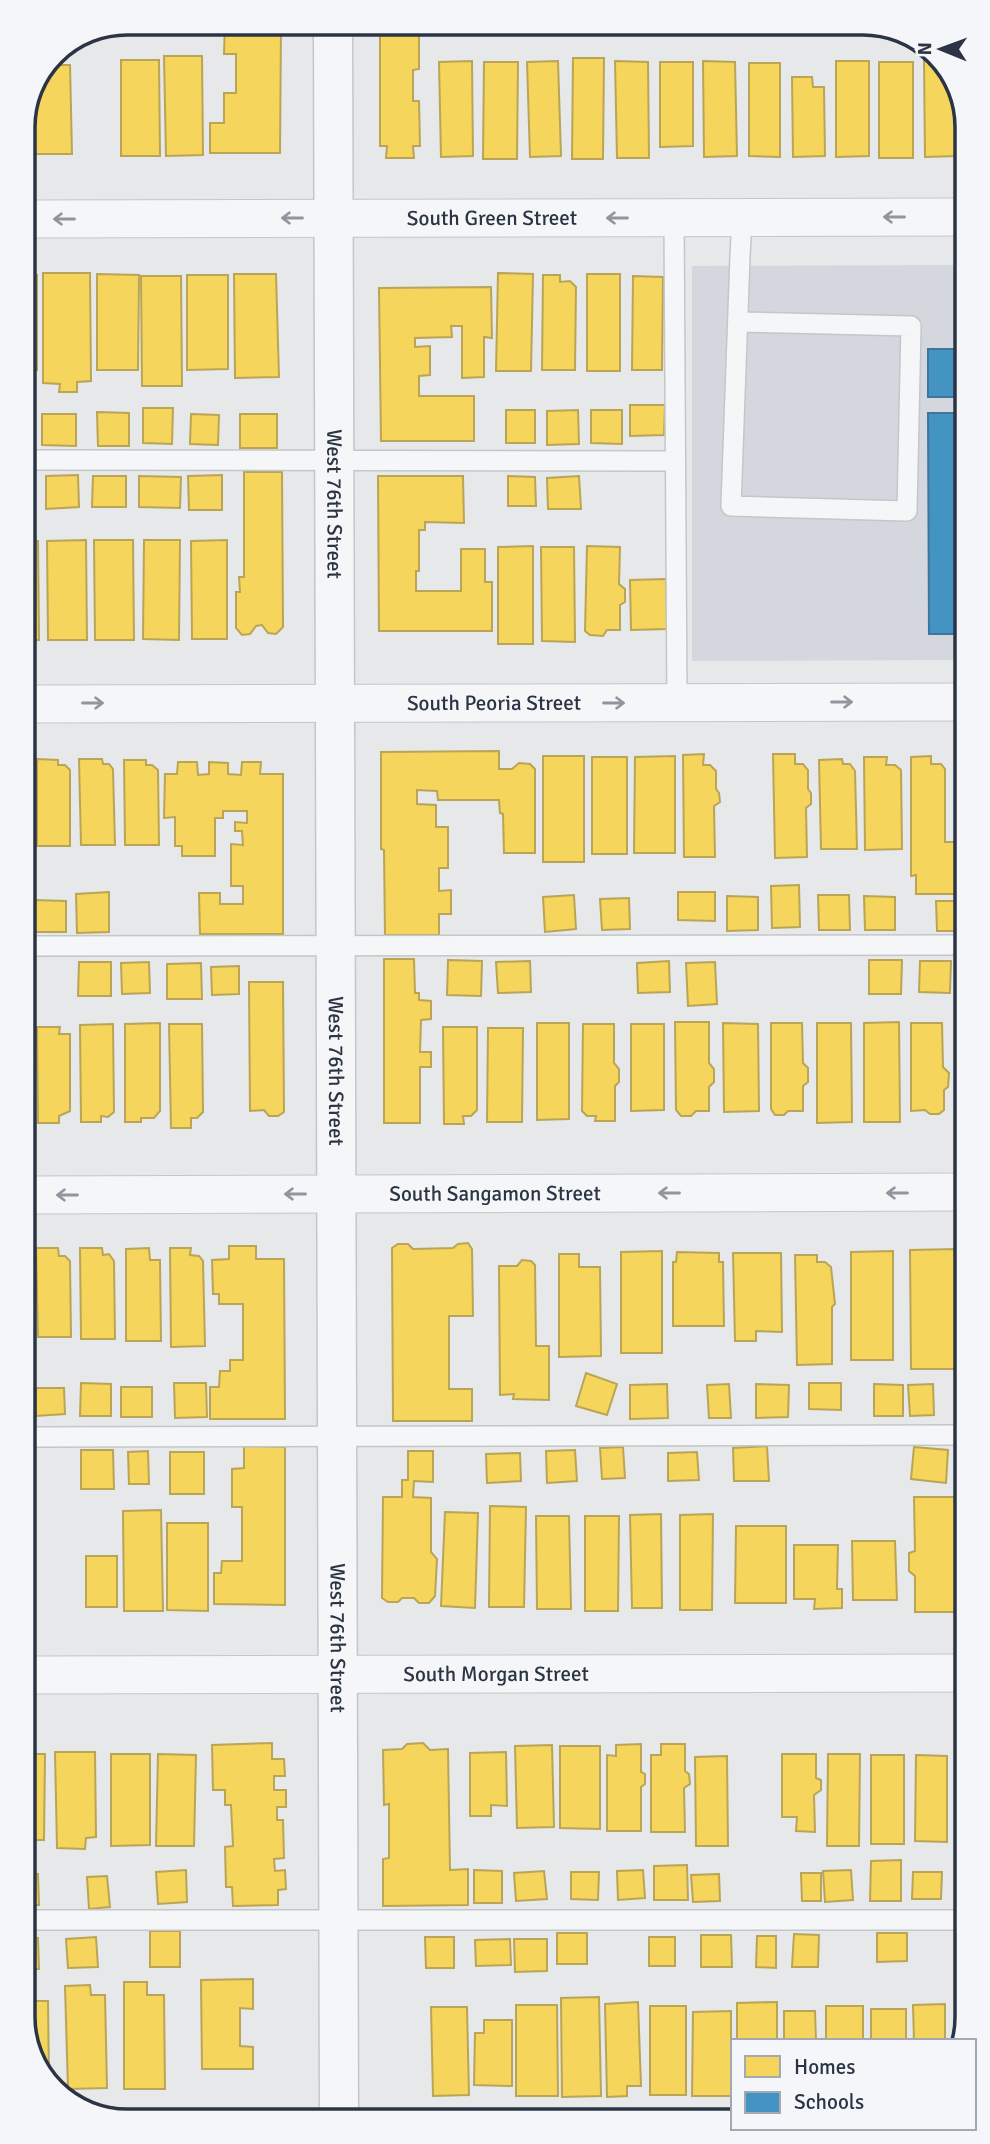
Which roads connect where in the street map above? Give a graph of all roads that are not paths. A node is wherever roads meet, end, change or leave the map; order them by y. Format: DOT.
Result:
graph roads {
  1 [pos="333,35"];
  2 [pos="955,217"];
  3 [pos="333,218"];
  4 [pos="674,218"];
  5 [pos="742,218"];
  6 [pos="35,219"];
  7 [pos="738,322"];
  8 [pos="334,459"];
  9 [pos="35,460"];
  10 [pos="676,461"];
  11 [pos="955,702"];
  12 [pos="334,703"];
  13 [pos="677,703"];
  14 [pos="35,704"];
  15 [pos="955,945"];
  16 [pos="35,946"];
  17 [pos="335,946"];
  18 [pos="955,1192"];
  19 [pos="336,1194"];
  20 [pos="35,1195"];
  21 [pos="955,1435"];
  22 [pos="337,1436"];
  23 [pos="35,1437"];
  24 [pos="955,1673"];
  25 [pos="337,1674"];
  26 [pos="35,1675"];
  27 [pos="35,1920"];
  28 [pos="338,1920"];
  29 [pos="955,1920"];
  30 [pos="339,2109"];
  1 -- 3 [label="street, West 76th Street"];
  2 -- 5 [label="street, South Green Street, one-way"];
  4 -- 3 [label="street, South Green Street, one-way"];
  3 -- 6 [label="street, South Green Street, one-way"];
  3 -- 8 [label="street, West 76th Street"];
  4 -- 5 [label="street, South Green Street"];
  4 -- 10 [label="lane"];
  5 -- 7 [label="lane"];
  7 -- 7 [label="lane"];
  8 -- 9 [label="lane"];
  8 -- 10 [label="lane"];
  8 -- 12 [label="street, West 76th Street"];
  10 -- 13 [label="lane"];
  13 -- 11 [label="street, South Peoria Street, one-way"];
  12 -- 13 [label="street, South Peoria Street, one-way"];
  14 -- 12 [label="street, South Peoria Street, one-way"];
  12 -- 17 [label="street, West 76th Street"];
  15 -- 17 [label="lane"];
  16 -- 17 [label="lane"];
  17 -- 19 [label="street, West 76th Street"];
  18 -- 19 [label="street, South Sangamon Street, one-way"];
  19 -- 20 [label="street, South Sangamon Street, one-way"];
  19 -- 22 [label="street, West 76th Street"];
  21 -- 22 [label="lane"];
  22 -- 23 [label="lane"];
  22 -- 25 [label="street, West 76th Street"];
  24 -- 25 [label="street, South Morgan Street"];
  25 -- 26 [label="street, South Morgan Street"];
  25 -- 28 [label="street, West 76th Street"];
  27 -- 28 [label="lane"];
  28 -- 29 [label="lane"];
  28 -- 30 [label="street, West 76th Street"];
}
